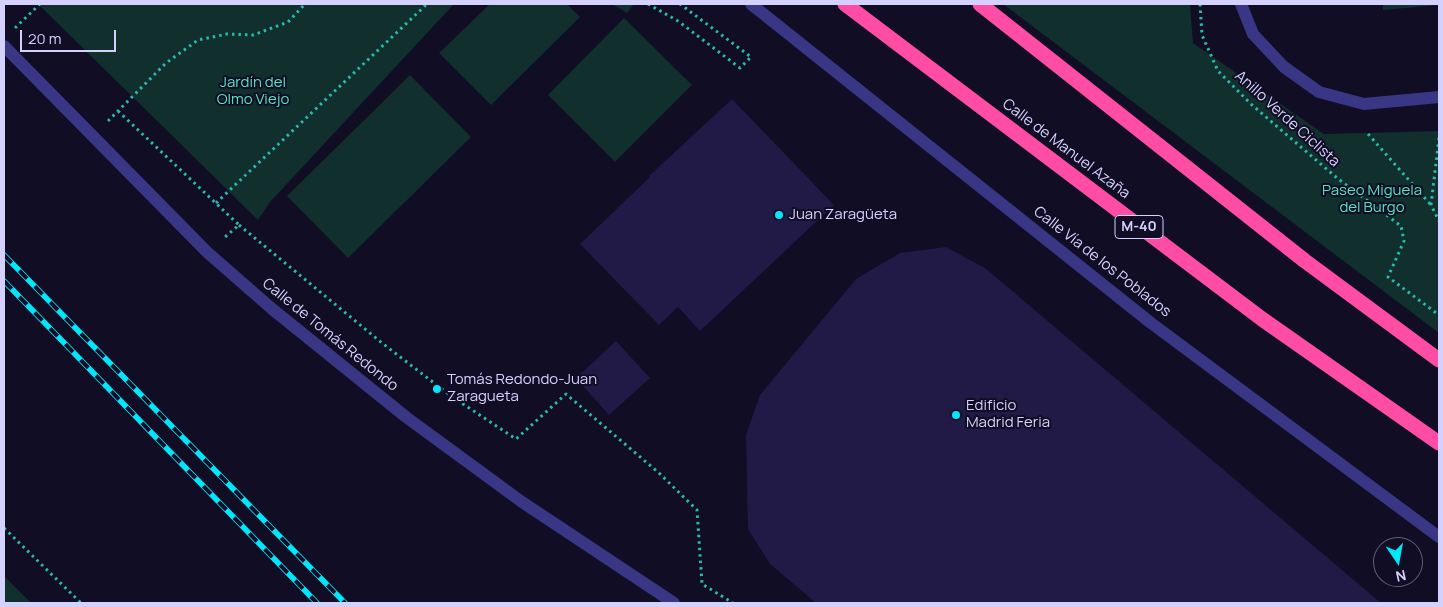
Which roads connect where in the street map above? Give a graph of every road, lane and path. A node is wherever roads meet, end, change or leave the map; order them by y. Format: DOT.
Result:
graph roads {
  1 [pos="40,4"];
  2 [pos="305,4"];
  3 [pos="427,4"];
  4 [pos="648,4"];
  5 [pos="680,4"];
  6 [pos="751,4"];
  7 [pos="845,4"];
  8 [pos="980,4"];
  9 [pos="1200,4"];
  10 [pos="1241,4"];
  11 [pos="10,33"];
  12 [pos="4,46"];
  13 [pos="1439,97"];
  14 [pos="118,111"];
  15 [pos="1368,134"];
  16 [pos="93,136"];
  17 [pos="1439,138"];
  18 [pos="216,203"];
  19 [pos="1431,205"];
  20 [pos="1439,221"];
  21 [pos="239,225"];
  22 [pos="207,252"];
  23 [pos="1439,315"];
  24 [pos="1439,360"];
  25 [pos="1439,443"];
  26 [pos="4,528"];
  27 [pos="1439,537"];
  28 [pos="81,603"];
  29 [pos="674,603"];
  30 [pos="733,603"];
  1 -- 11 [label="path"];
  2 -- 14 [label="path"];
  3 -- 18 [label="path"];
  4 -- 5 [label="path"];
  6 -- 27 [label="street, Calle Vía de los Poblados"];
  7 -- 25 [label="highway, Calle de Manuel Azaña / M-40"];
  8 -- 24 [label="highway"];
  9 -- 23 [label="path, Anillo Verde Ciclista"];
  10 -- 13 [label="street"];
  12 -- 16 [label="street, Calle de Tomás Redondo"];
  14 -- 16 [label="path"];
  14 -- 18 [label="path"];
  15 -- 19 [label="path"];
  16 -- 22 [label="street, Calle de Tomás Redondo"];
  17 -- 19 [label="path"];
  18 -- 21 [label="path"];
  19 -- 20 [label="path"];
  21 -- 22 [label="path"];
  21 -- 30 [label="path"];
  22 -- 29 [label="street, Calle de Tomás Redondo"];
  26 -- 28 [label="path"];
}
